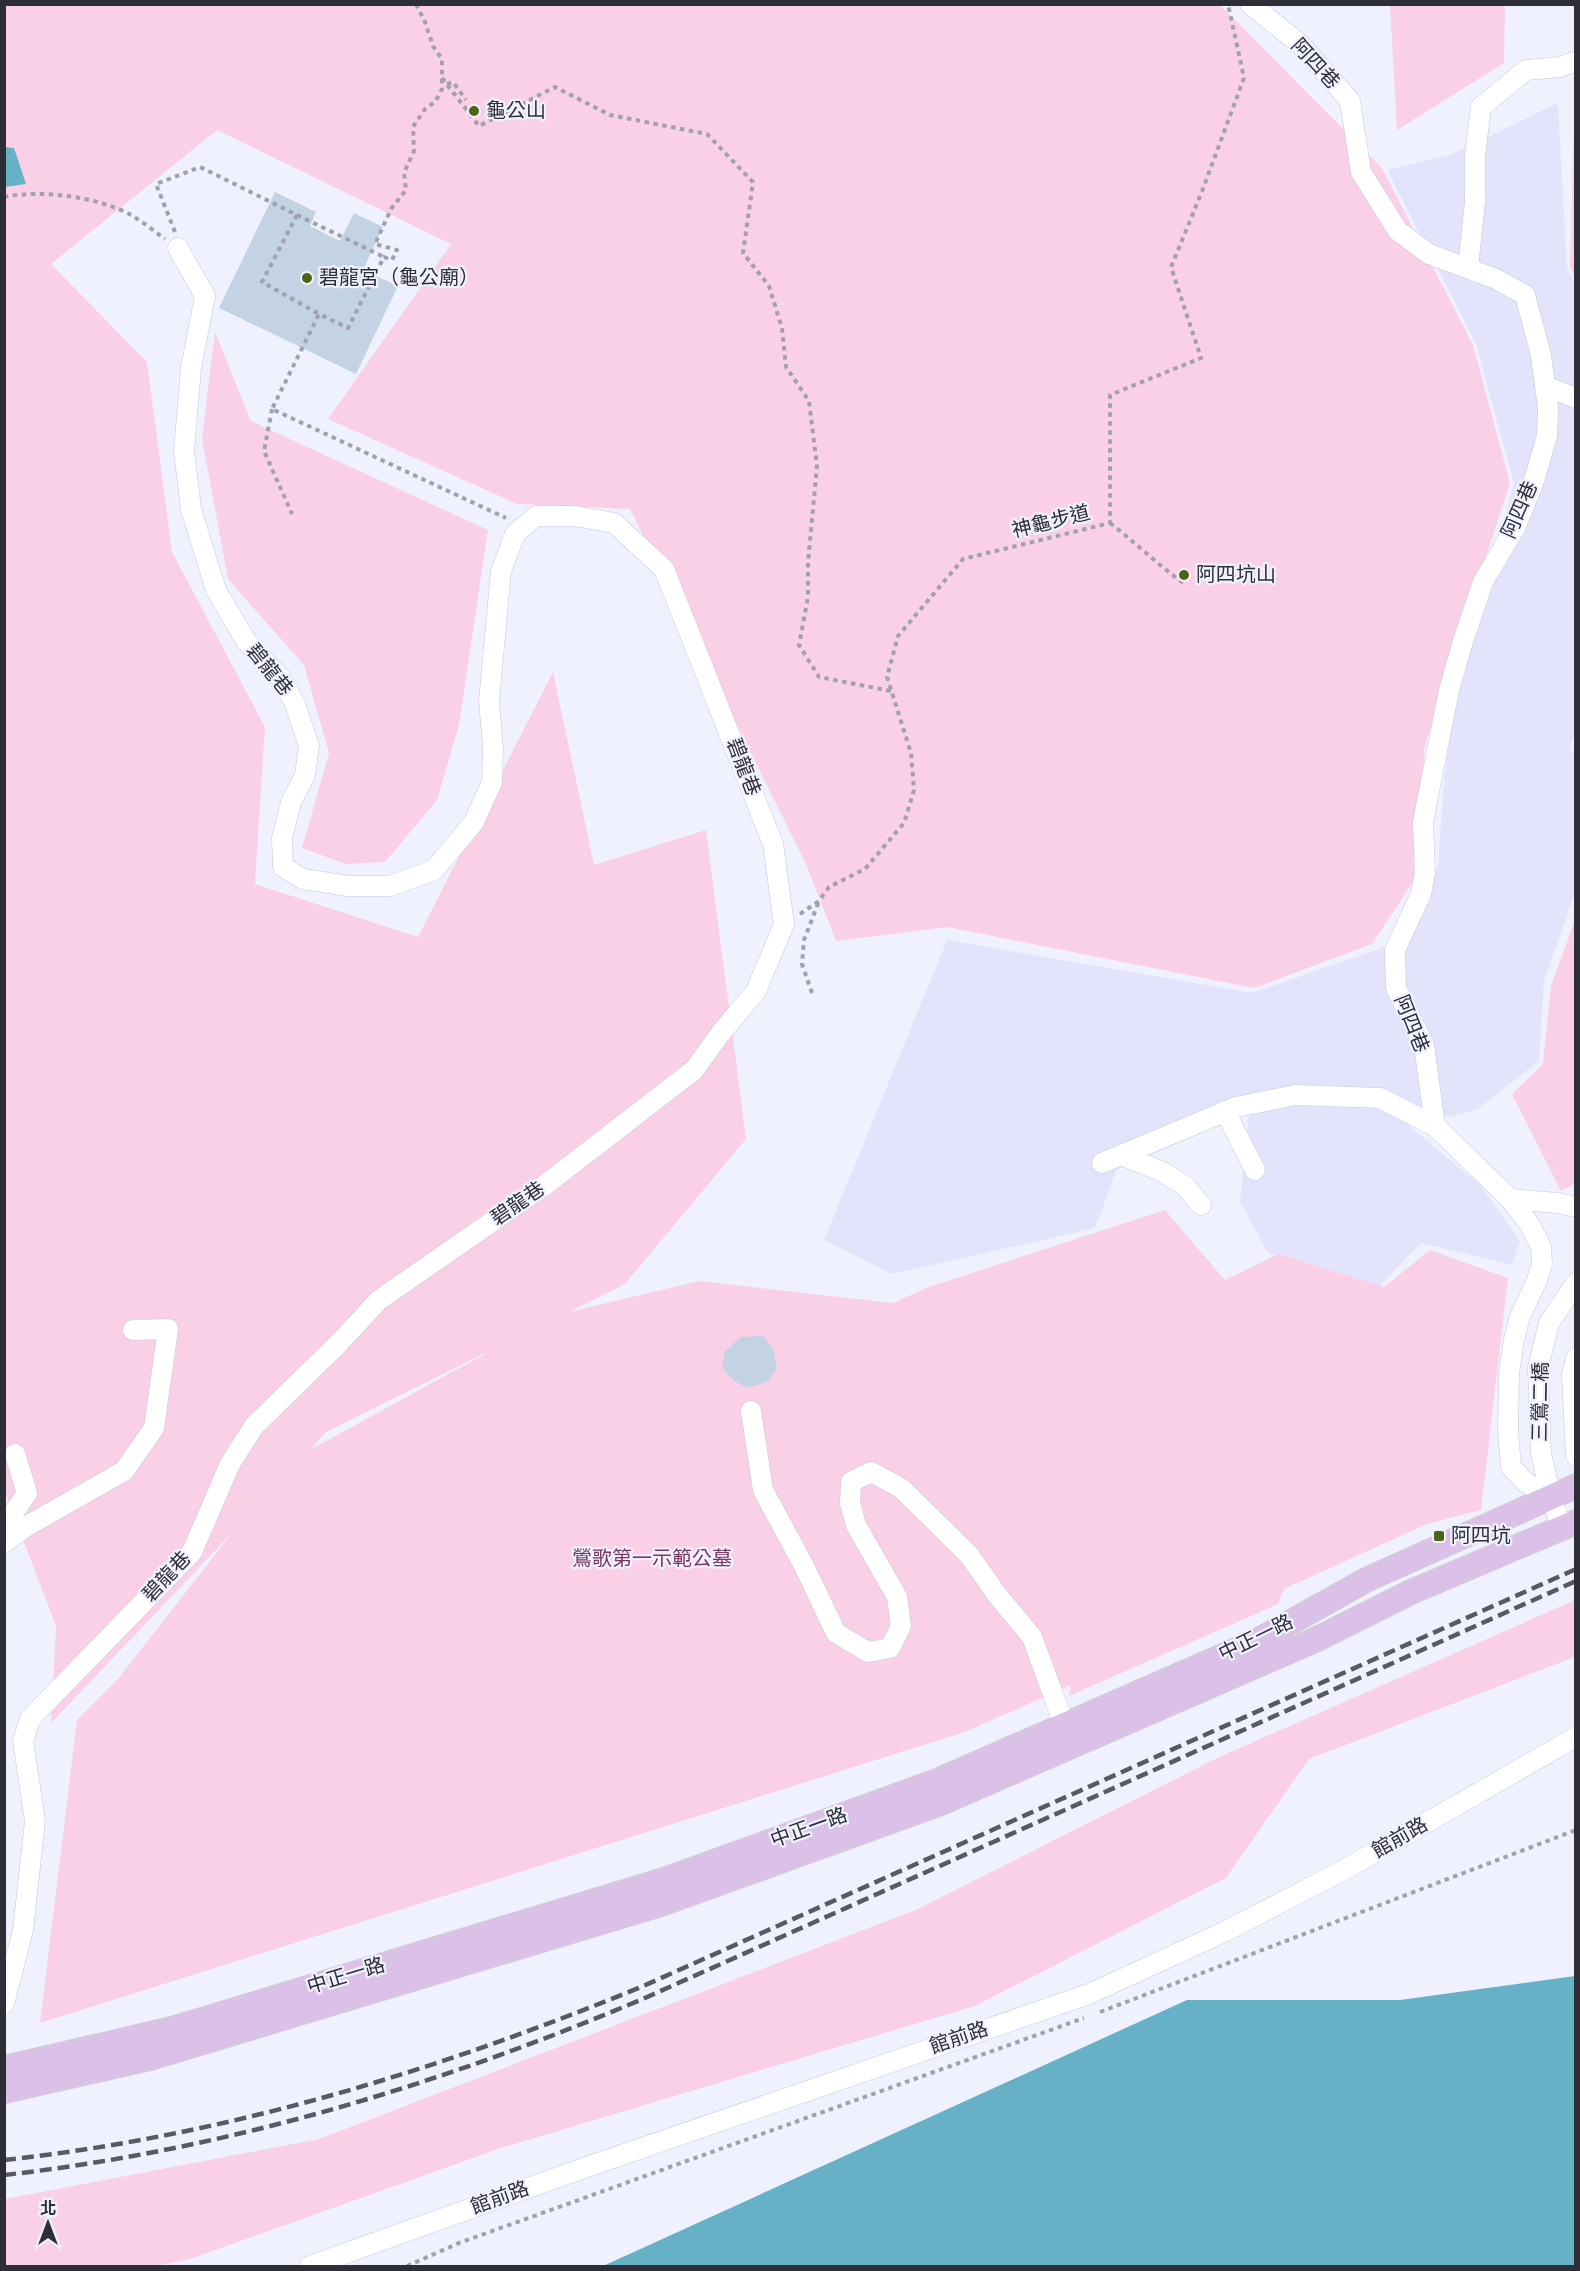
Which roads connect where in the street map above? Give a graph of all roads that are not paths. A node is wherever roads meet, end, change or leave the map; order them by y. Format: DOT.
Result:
graph roads {
  1 [pos="1250,4"];
  2 [pos="1575,61"];
  3 [pos="178,248"];
  4 [pos="1468,267"];
  5 [pos="1545,386"];
  6 [pos="1575,398"];
  7 [pos="1225,1111"];
  8 [pos="1435,1126"];
  9 [pos="1121,1155"];
  10 [pos="1102,1163"];
  11 [pos="1255,1170"];
  12 [pos="1510,1199"];
  13 [pos="1201,1205"];
  14 [pos="1575,1207"];
  15 [pos="1575,1283"];
  16 [pos="133,1330"];
  17 [pos="1575,1358"];
  18 [pos="751,1411"];
  19 [pos="15,1454"];
  20 [pos="1575,1456"];
  21 [pos="1575,1486"];
  22 [pos="1551,1498"];
  23 [pos="1569,1525"];
  24 [pos="4,1527"];
  25 [pos="4,1543"];
  26 [pos="1067,1735"];
  27 [pos="1575,1737"];
  28 [pos="4,2004"];
  29 [pos="4,2068"];
  30 [pos="4,2091"];
  31 [pos="310,2266"];
  1 -- 4 [label="street, 阿四巷"];
  2 -- 4 [label="street"];
  3 -- 28 [label="street, 碧龍巷"];
  4 -- 5 [label="street, 阿四巷"];
  5 -- 6 [label="street"];
  5 -- 8 [label="street, 阿四巷"];
  7 -- 8 [label="street"];
  7 -- 9 [label="street"];
  7 -- 11 [label="street"];
  8 -- 12 [label="street"];
  9 -- 10 [label="street"];
  9 -- 13 [label="street"];
  12 -- 14 [label="street"];
  12 -- 22 [label="street"];
  15 -- 22 [label="street, 三鶯二橋"];
  16 -- 25 [label="street"];
  17 -- 20 [label="street, 三鶯二橋"];
  18 -- 26 [label="street"];
  19 -- 24 [label="street"];
  21 -- 22 [label="main road, 中正一路"];
  22 -- 23 [label="street, 三鶯二橋"];
  22 -- 26 [label="main road, 中正一路"];
  23 -- 26 [label="main road, 中正一路"];
  26 -- 29 [label="main road, 中正一路"];
  26 -- 30 [label="main road, 中正一路"];
  27 -- 31 [label="street, 館前路"];
}
